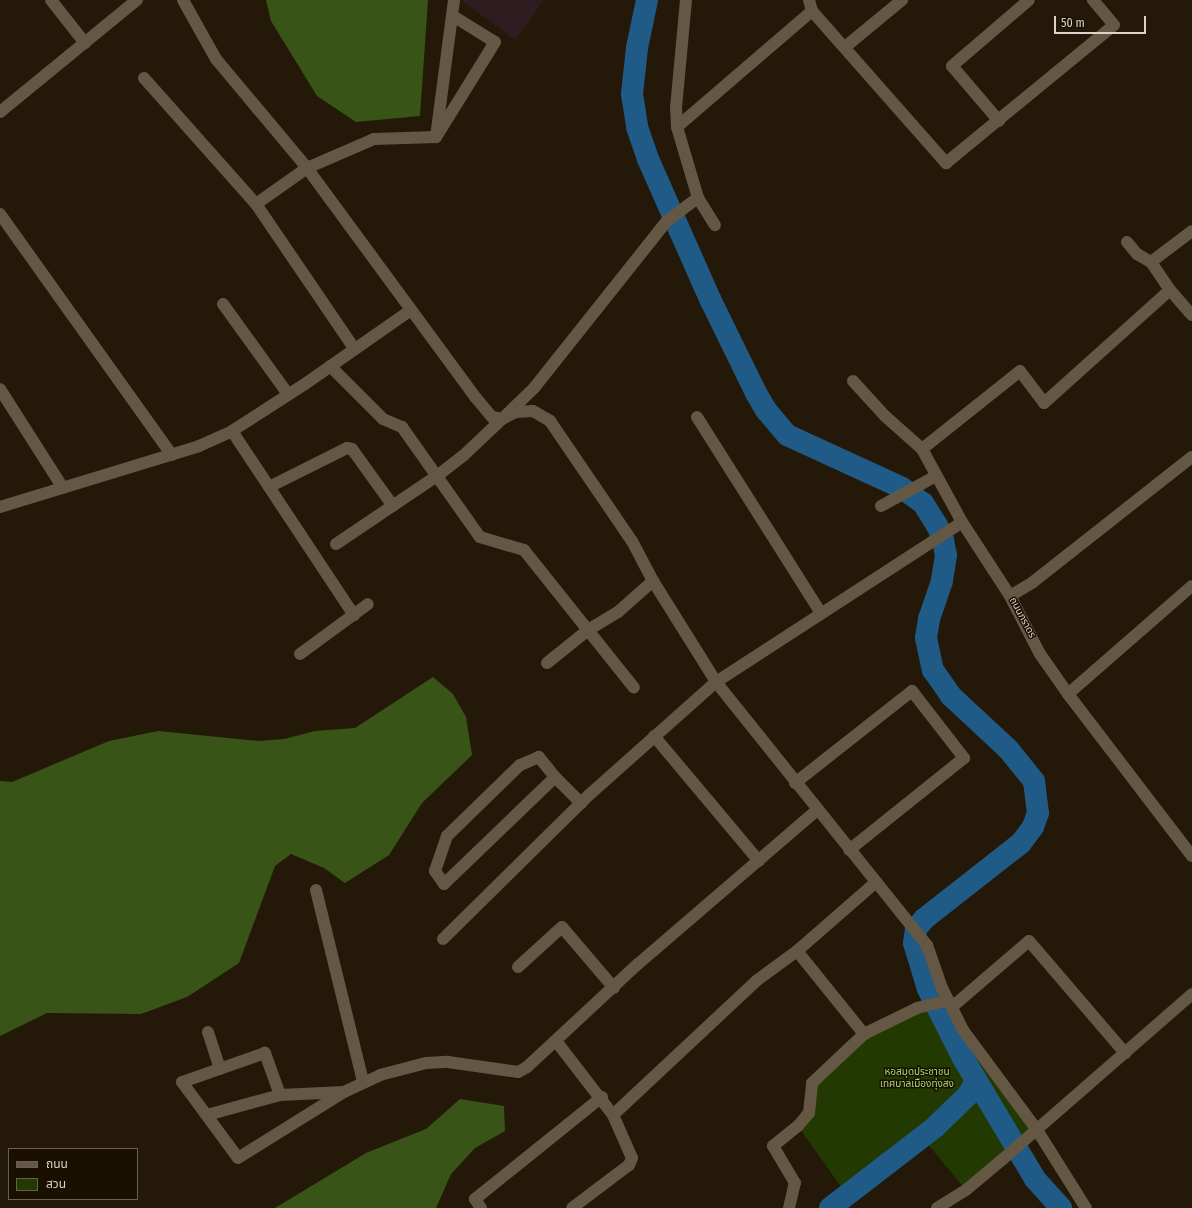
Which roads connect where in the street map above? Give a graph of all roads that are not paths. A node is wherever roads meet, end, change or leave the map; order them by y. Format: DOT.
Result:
graph roads {
  1 [pos="51,0"];
  2 [pos="138,0"];
  3 [pos="183,0"];
  4 [pos="454,0"];
  5 [pos="686,0"];
  6 [pos="902,0"];
  7 [pos="1029,0"];
  8 [pos="1093,0"];
  9 [pos="811,6"];
  10 [pos="453,16"];
  11 [pos="85,43"];
  12 [pos="845,47"];
  13 [pos="144,78"];
  14 [pos="0,112"];
  15 [pos="999,121"];
  16 [pos="678,127"];
  17 [pos="436,137"];
  18 [pos="308,168"];
  19 [pos="698,198"];
  20 [pos="256,204"];
  21 [pos="0,214"];
  22 [pos="715,225"];
  23 [pos="1192,231"];
  24 [pos="1127,242"];
  25 [pos="1151,262"];
  26 [pos="1170,290"];
  27 [pos="223,304"];
  28 [pos="411,310"];
  29 [pos="1192,315"];
  30 [pos="354,348"];
  31 [pos="330,366"];
  32 [pos="853,382"];
  33 [pos="0,389"];
  34 [pos="288,394"];
  35 [pos="697,417"];
  36 [pos="502,420"];
  37 [pos="232,431"];
  38 [pos="922,449"];
  39 [pos="172,455"];
  40 [pos="1192,457"];
  41 [pos="437,476"];
  42 [pos="936,476"];
  43 [pos="269,487"];
  44 [pos="63,488"];
  45 [pos="393,506"];
  46 [pos="881,506"];
  47 [pos="0,507"];
  48 [pos="962,522"];
  49 [pos="336,544"];
  50 [pos="653,581"];
  51 [pos="1192,586"];
  52 [pos="1010,596"];
  53 [pos="368,604"];
  54 [pos="821,613"];
  55 [pos="354,615"];
  56 [pos="588,630"];
  57 [pos="300,654"];
  58 [pos="547,663"];
  59 [pos="716,682"];
  60 [pos="634,688"];
  61 [pos="1068,694"];
  62 [pos="654,736"];
  63 [pos="555,777"];
  64 [pos="795,783"];
  65 [pos="581,803"];
  66 [pos="817,810"];
  67 [pos="849,850"];
  68 [pos="1192,856"];
  69 [pos="758,861"];
  70 [pos="876,882"];
  71 [pos="316,890"];
  72 [pos="442,939"];
  73 [pos="797,950"];
  74 [pos="518,967"];
  75 [pos="614,988"];
  76 [pos="1192,994"];
  77 [pos="950,1004"];
  78 [pos="208,1032"];
  79 [pos="864,1034"];
  80 [pos="556,1041"];
  81 [pos="1125,1053"];
  82 [pos="220,1069"];
  83 [pos="363,1082"];
  84 [pos="344,1092"];
  85 [pos="280,1095"];
  86 [pos="602,1097"];
  87 [pos="207,1115"];
  88 [pos="613,1115"];
  89 [pos="1037,1130"];
  90 [pos="1081,1206"];
  91 [pos="481,1208"];
  92 [pos="572,1208"];
  93 [pos="789,1208"];
  94 [pos="937,1208"];
  1 -- 11 [label="street"];
  2 -- 11 [label="street"];
  3 -- 18 [label="street"];
  4 -- 10 [label="street"];
  5 -- 16 [label="street"];
  6 -- 12 [label="street"];
  7 -- 15 [label="street"];
  8 -- 15 [label="street"];
  9 -- 12 [label="street"];
  9 -- 16 [label="street"];
  10 -- 17 [label="street"];
  10 -- 17 [label="street"];
  11 -- 14 [label="street"];
  12 -- 15 [label="street"];
  13 -- 20 [label="street"];
  16 -- 19 [label="street"];
  17 -- 18 [label="street"];
  18 -- 20 [label="street"];
  18 -- 28 [label="street"];
  19 -- 22 [label="street"];
  19 -- 36 [label="street"];
  20 -- 30 [label="street"];
  21 -- 39 [label="street"];
  23 -- 25 [label="street"];
  24 -- 25 [label="street"];
  25 -- 26 [label="street"];
  26 -- 29 [label="street"];
  26 -- 38 [label="street"];
  27 -- 34 [label="street"];
  28 -- 30 [label="street"];
  28 -- 36 [label="street"];
  30 -- 31 [label="street"];
  31 -- 34 [label="street"];
  31 -- 41 [label="street"];
  32 -- 38 [label="street, ถนนภราดร"];
  33 -- 44 [label="street"];
  34 -- 37 [label="street"];
  35 -- 54 [label="street"];
  36 -- 41 [label="street"];
  36 -- 50 [label="street"];
  37 -- 39 [label="street"];
  37 -- 43 [label="street"];
  38 -- 42 [label="street, ถนนภราดร"];
  39 -- 44 [label="street"];
  40 -- 52 [label="street"];
  41 -- 45 [label="street"];
  41 -- 56 [label="street"];
  42 -- 46 [label="street"];
  42 -- 48 [label="street, ถนนภราดร"];
  43 -- 45 [label="street"];
  43 -- 55 [label="street"];
  44 -- 47 [label="street"];
  45 -- 49 [label="street"];
  48 -- 52 [label="street, ถนนภราดร"];
  48 -- 54 [label="street"];
  50 -- 56 [label="street"];
  50 -- 59 [label="street"];
  51 -- 61 [label="street"];
  52 -- 61 [label="street, ถนนภราดร"];
  53 -- 55 [label="street"];
  54 -- 59 [label="street"];
  55 -- 57 [label="street"];
  56 -- 58 [label="street"];
  56 -- 60 [label="street"];
  59 -- 62 [label="street"];
  59 -- 64 [label="street"];
  61 -- 68 [label="street, ถนนภราดร"];
  62 -- 65 [label="street"];
  62 -- 69 [label="street"];
  63 -- 63 [label="street"];
  63 -- 65 [label="street"];
  64 -- 66 [label="street"];
  64 -- 67 [label="street"];
  65 -- 72 [label="street"];
  66 -- 67 [label="street"];
  66 -- 69 [label="street"];
  67 -- 70 [label="street"];
  69 -- 75 [label="street"];
  70 -- 73 [label="street"];
  70 -- 77 [label="street"];
  71 -- 83 [label="street"];
  73 -- 79 [label="street"];
  73 -- 88 [label="street"];
  74 -- 75 [label="street"];
  75 -- 80 [label="street"];
  76 -- 81 [label="street"];
  77 -- 79 [label="street"];
  77 -- 81 [label="street"];
  77 -- 89 [label="street"];
  78 -- 82 [label="street"];
  79 -- 93 [label="street"];
  80 -- 83 [label="street"];
  80 -- 86 [label="street"];
  81 -- 89 [label="street"];
  82 -- 85 [label="street"];
  82 -- 87 [label="street"];
  83 -- 84 [label="street"];
  84 -- 85 [label="street"];
  84 -- 87 [label="street"];
  85 -- 87 [label="street"];
  86 -- 88 [label="street"];
  86 -- 91 [label="street"];
  88 -- 92 [label="street"];
  89 -- 90 [label="street"];
  89 -- 94 [label="street"];
}
